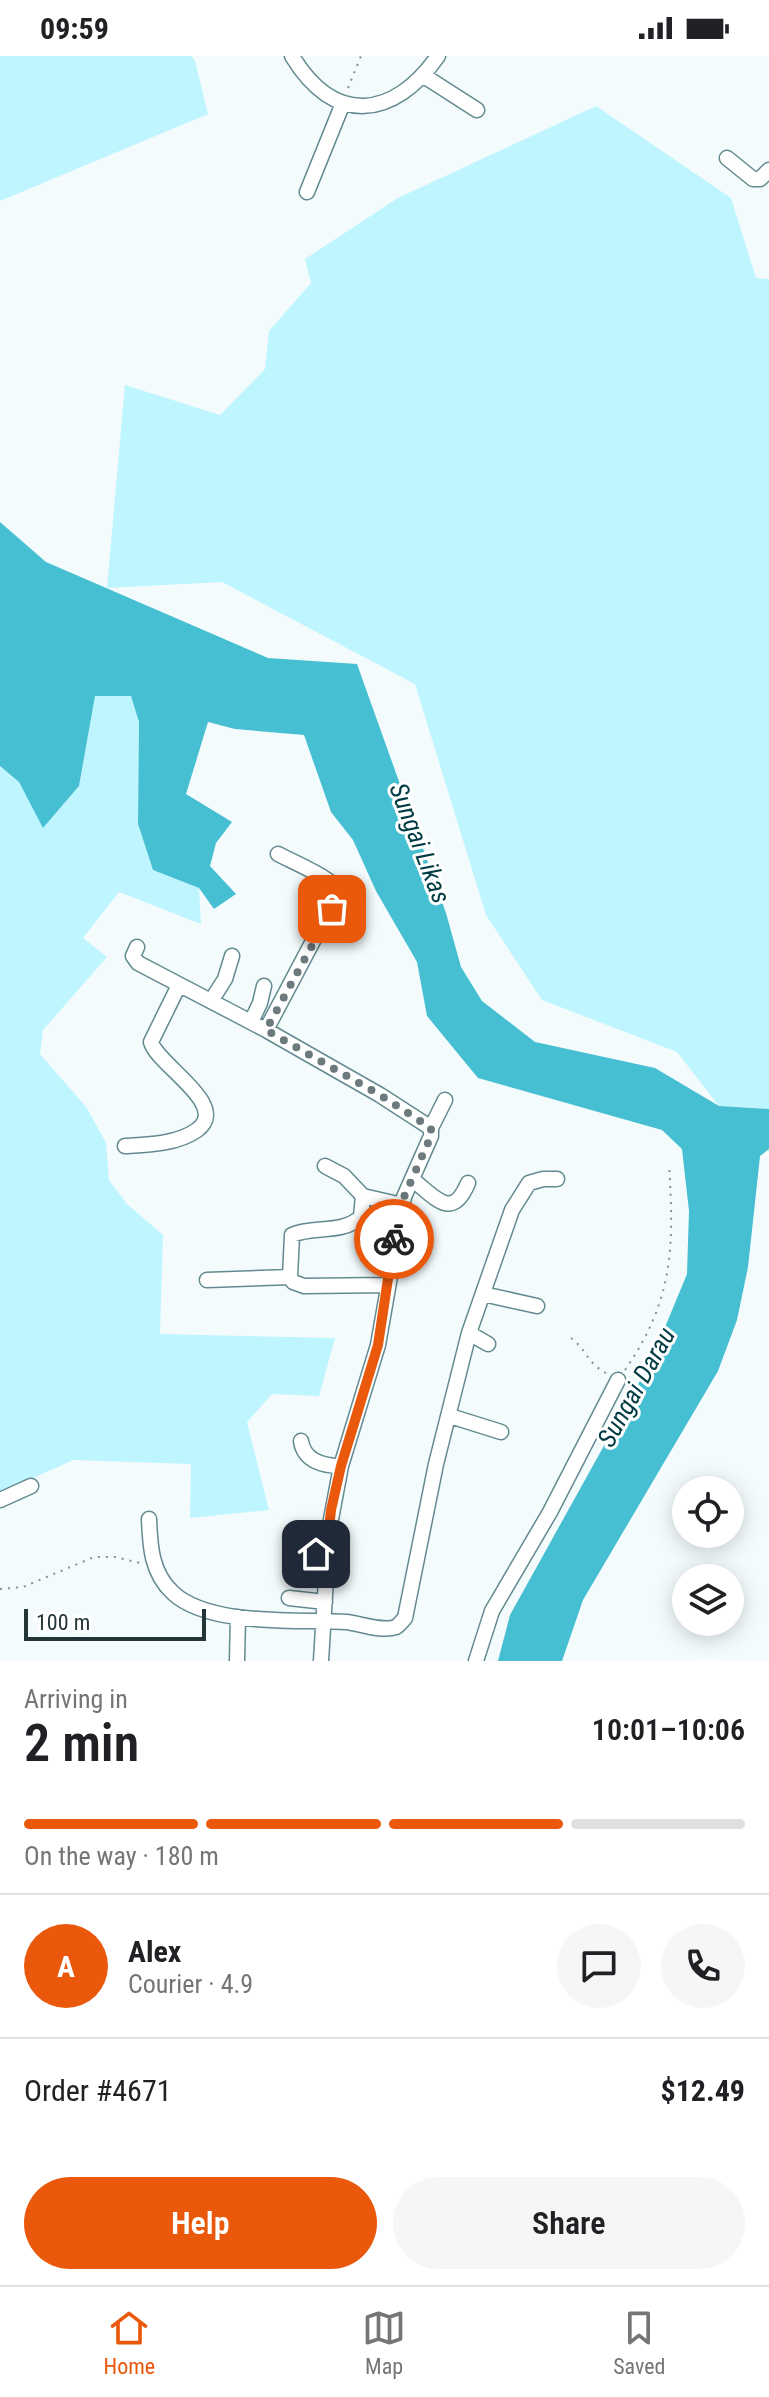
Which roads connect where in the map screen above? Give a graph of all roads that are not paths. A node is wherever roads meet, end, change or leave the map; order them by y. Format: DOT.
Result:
graph roads {
  1 [pos="292,56"];
  2 [pos="438,56"];
  3 [pos="424,76"];
  4 [pos="343,103"];
  5 [pos="477,110"];
  6 [pos="727,158"];
  7 [pos="769,170"];
  8 [pos="307,192"];
  9 [pos="278,854"];
  10 [pos="137,947"];
  11 [pos="232,956"];
  12 [pos="179,985"];
  13 [pos="264,986"];
  14 [pos="211,1001"];
  15 [pos="251,1022"];
  16 [pos="266,1030"];
  17 [pos="445,1100"];
  18 [pos="431,1128"];
  19 [pos="125,1146"];
  20 [pos="325,1166"];
  21 [pos="557,1179"];
  22 [pos="413,1180"];
  23 [pos="468,1183"];
  24 [pos="363,1196"];
  25 [pos="402,1205"];
  26 [pos="290,1277"];
  27 [pos="207,1280"];
  28 [pos="387,1285"];
  29 [pos="483,1294"];
  30 [pos="537,1306"];
  31 [pos="469,1333"];
  32 [pos="488,1344"];
  33 [pos="618,1380"];
  34 [pos="450,1416"];
  35 [pos="501,1432"];
  36 [pos="301,1441"];
  37 [pos="341,1466"];
  38 [pos="31,1486"];
  39 [pos="0,1500"];
  40 [pos="149,1519"];
  41 [pos="305,1554"];
  42 [pos="326,1556"];
  43 [pos="289,1598"];
  44 [pos="325,1602"];
  45 [pos="238,1617"];
  46 [pos="323,1623"];
  47 [pos="237,1661"];
  48 [pos="321,1661"];
  49 [pos="476,1661"];
  1 -- 4 [label="street"];
  2 -- 3 [label="street"];
  3 -- 4 [label="street"];
  3 -- 5 [label="street"];
  4 -- 8 [label="street"];
  6 -- 7 [label="street"];
  9 -- 16 [label="street"];
  10 -- 12 [label="street"];
  11 -- 14 [label="street"];
  12 -- 14 [label="street"];
  12 -- 19 [label="street"];
  13 -- 15 [label="street"];
  14 -- 15 [label="street"];
  15 -- 16 [label="street"];
  16 -- 18 [label="street"];
  17 -- 18 [label="street"];
  18 -- 22 [label="street"];
  20 -- 24 [label="street"];
  21 -- 29 [label="street"];
  22 -- 23 [label="street"];
  22 -- 25 [label="street"];
  24 -- 25 [label="street"];
  24 -- 26 [label="street"];
  25 -- 28 [label="street"];
  26 -- 27 [label="street"];
  26 -- 28 [label="street"];
  28 -- 37 [label="street"];
  29 -- 30 [label="street"];
  29 -- 31 [label="street"];
  31 -- 32 [label="street"];
  31 -- 34 [label="street"];
  33 -- 49 [label="street"];
  34 -- 35 [label="street"];
  34 -- 46 [label="street"];
  36 -- 37 [label="street"];
  37 -- 42 [label="street"];
  38 -- 39 [label="street"];
  40 -- 45 [label="street"];
  41 -- 42 [label="street"];
  42 -- 44 [label="street"];
  43 -- 44 [label="street"];
  44 -- 46 [label="street"];
  45 -- 46 [label="street"];
  45 -- 47 [label="street"];
  46 -- 48 [label="street"];
}
